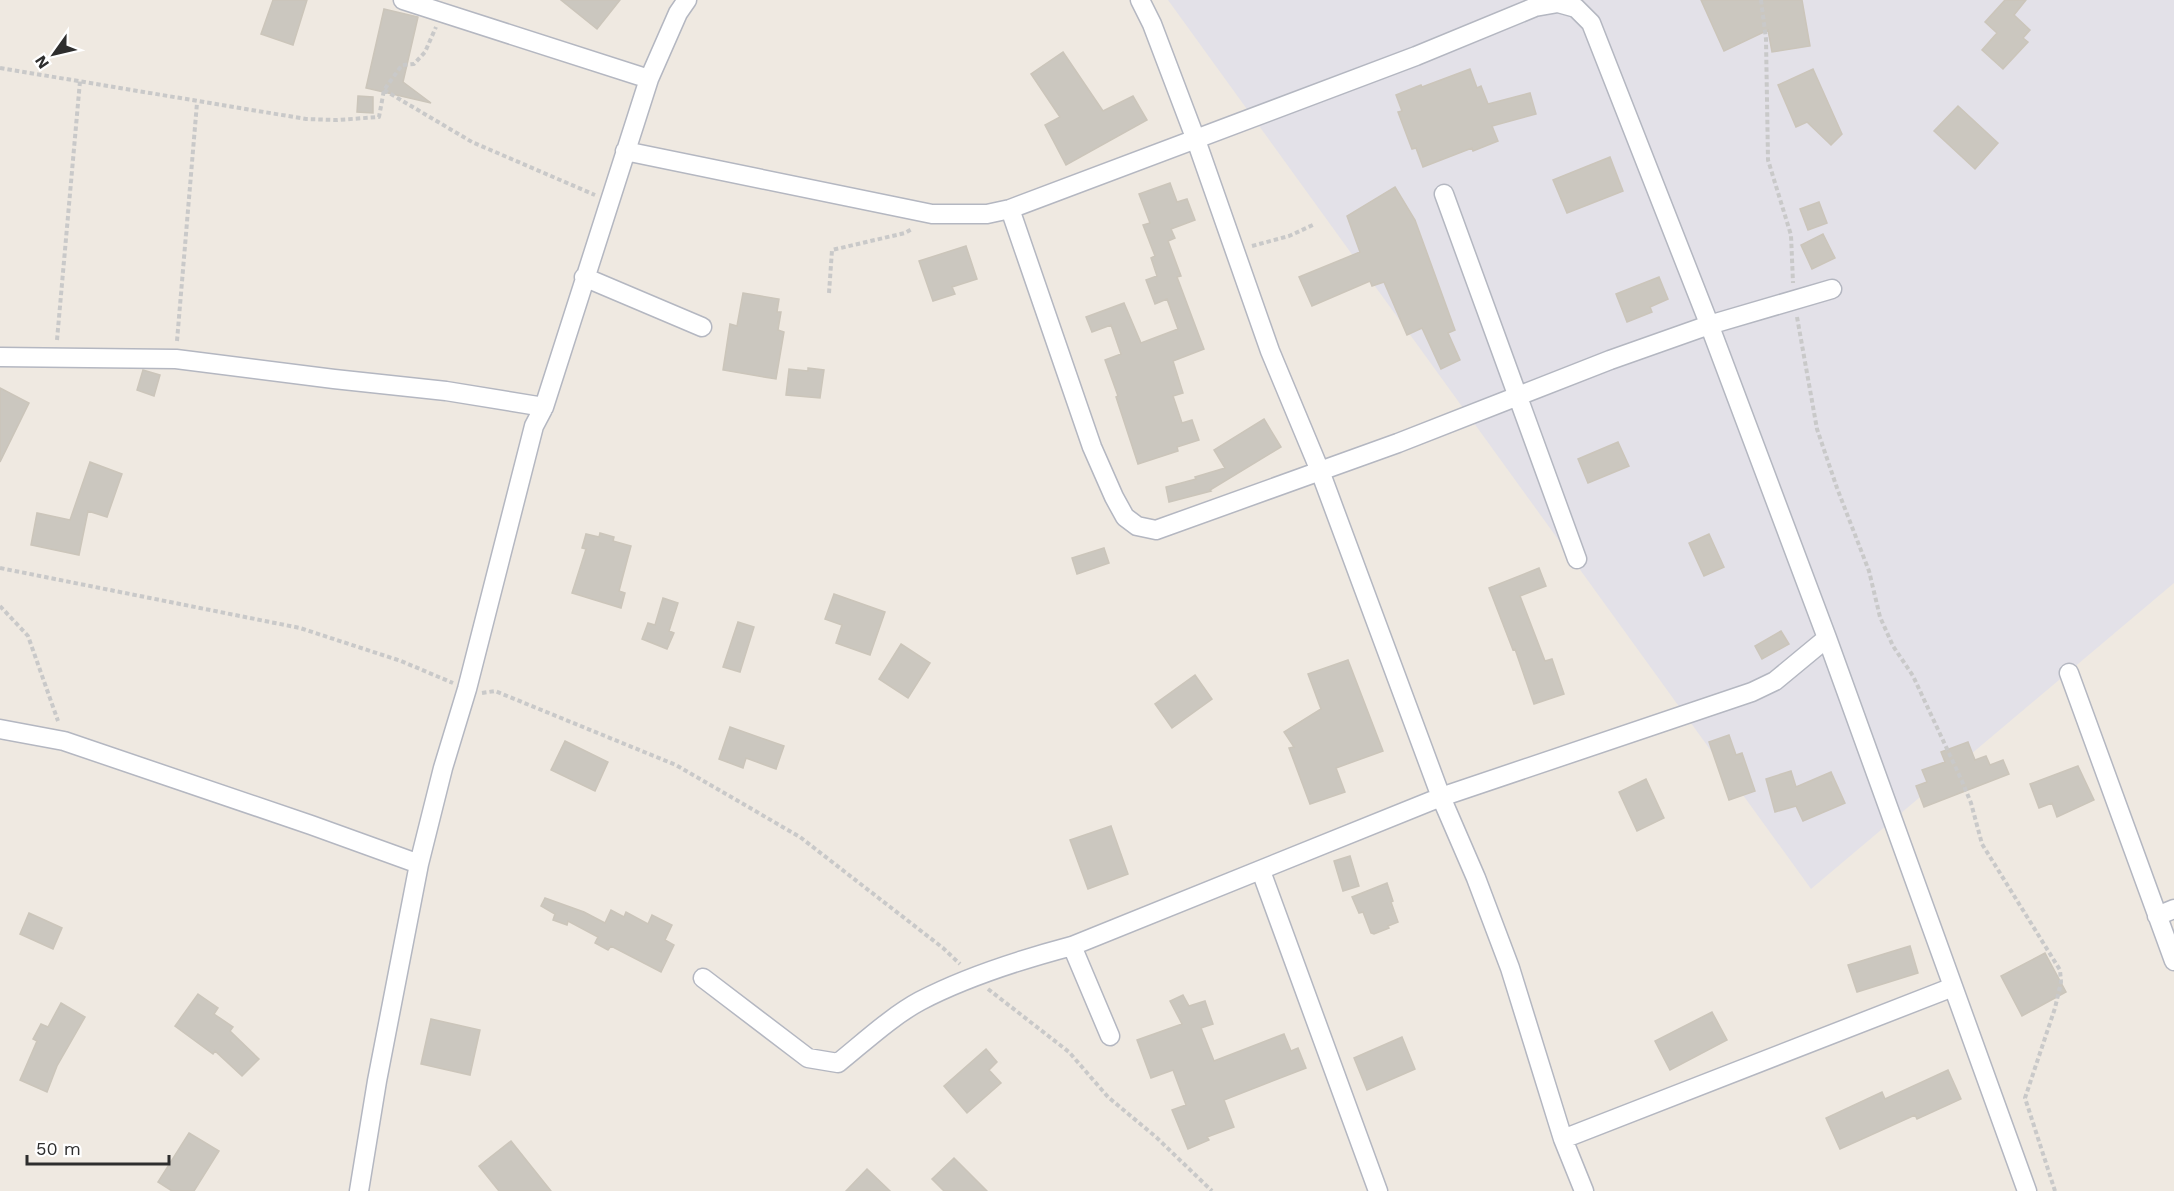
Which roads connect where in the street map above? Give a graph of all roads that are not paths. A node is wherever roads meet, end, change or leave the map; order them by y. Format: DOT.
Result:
graph roads {
  1 [pos="403,0"];
  2 [pos="687,0"];
  3 [pos="1140,0"];
  4 [pos="649,78"];
  5 [pos="1196,140"];
  6 [pos="625,151"];
  7 [pos="1444,194"];
  8 [pos="1010,209"];
  9 [pos="584,277"];
  10 [pos="1832,289"];
  11 [pos="1709,325"];
  12 [pos="702,327"];
  13 [pos="0,357"];
  14 [pos="1518,396"];
  15 [pos="544,407"];
  16 [pos="1320,471"];
  17 [pos="1576,559"];
  18 [pos="1827,638"];
  19 [pos="2069,673"];
  20 [pos="0,729"];
  21 [pos="1441,797"];
  22 [pos="419,864"];
  23 [pos="1261,870"];
  24 [pos="2166,913"];
  25 [pos="1072,946"];
  26 [pos="2174,962"];
  27 [pos="703,978"];
  28 [pos="1953,987"];
  29 [pos="1110,1036"];
  30 [pos="1563,1139"];
  31 [pos="359,1191"];
  32 [pos="1378,1191"];
  33 [pos="1584,1191"];
  34 [pos="2027,1191"];
  1 -- 4 [label="street"];
  2 -- 4 [label="street"];
  3 -- 5 [label="street"];
  4 -- 6 [label="street"];
  5 -- 8 [label="street"];
  5 -- 11 [label="street"];
  5 -- 16 [label="street"];
  6 -- 8 [label="street"];
  6 -- 9 [label="street"];
  7 -- 14 [label="street"];
  8 -- 16 [label="street"];
  9 -- 12 [label="street"];
  9 -- 15 [label="street"];
  10 -- 11 [label="street"];
  11 -- 14 [label="street"];
  11 -- 18 [label="street"];
  13 -- 15 [label="street"];
  14 -- 16 [label="street"];
  14 -- 17 [label="street"];
  15 -- 22 [label="street"];
  16 -- 21 [label="street"];
  18 -- 21 [label="street"];
  18 -- 28 [label="street"];
  19 -- 24 [label="street"];
  20 -- 22 [label="street"];
  21 -- 23 [label="street"];
  21 -- 30 [label="street"];
  22 -- 31 [label="street"];
  23 -- 25 [label="street"];
  23 -- 32 [label="street"];
  24 -- 26 [label="street"];
  25 -- 27 [label="street"];
  25 -- 29 [label="street"];
  28 -- 30 [label="street"];
  28 -- 34 [label="street"];
  30 -- 33 [label="street"];
}
